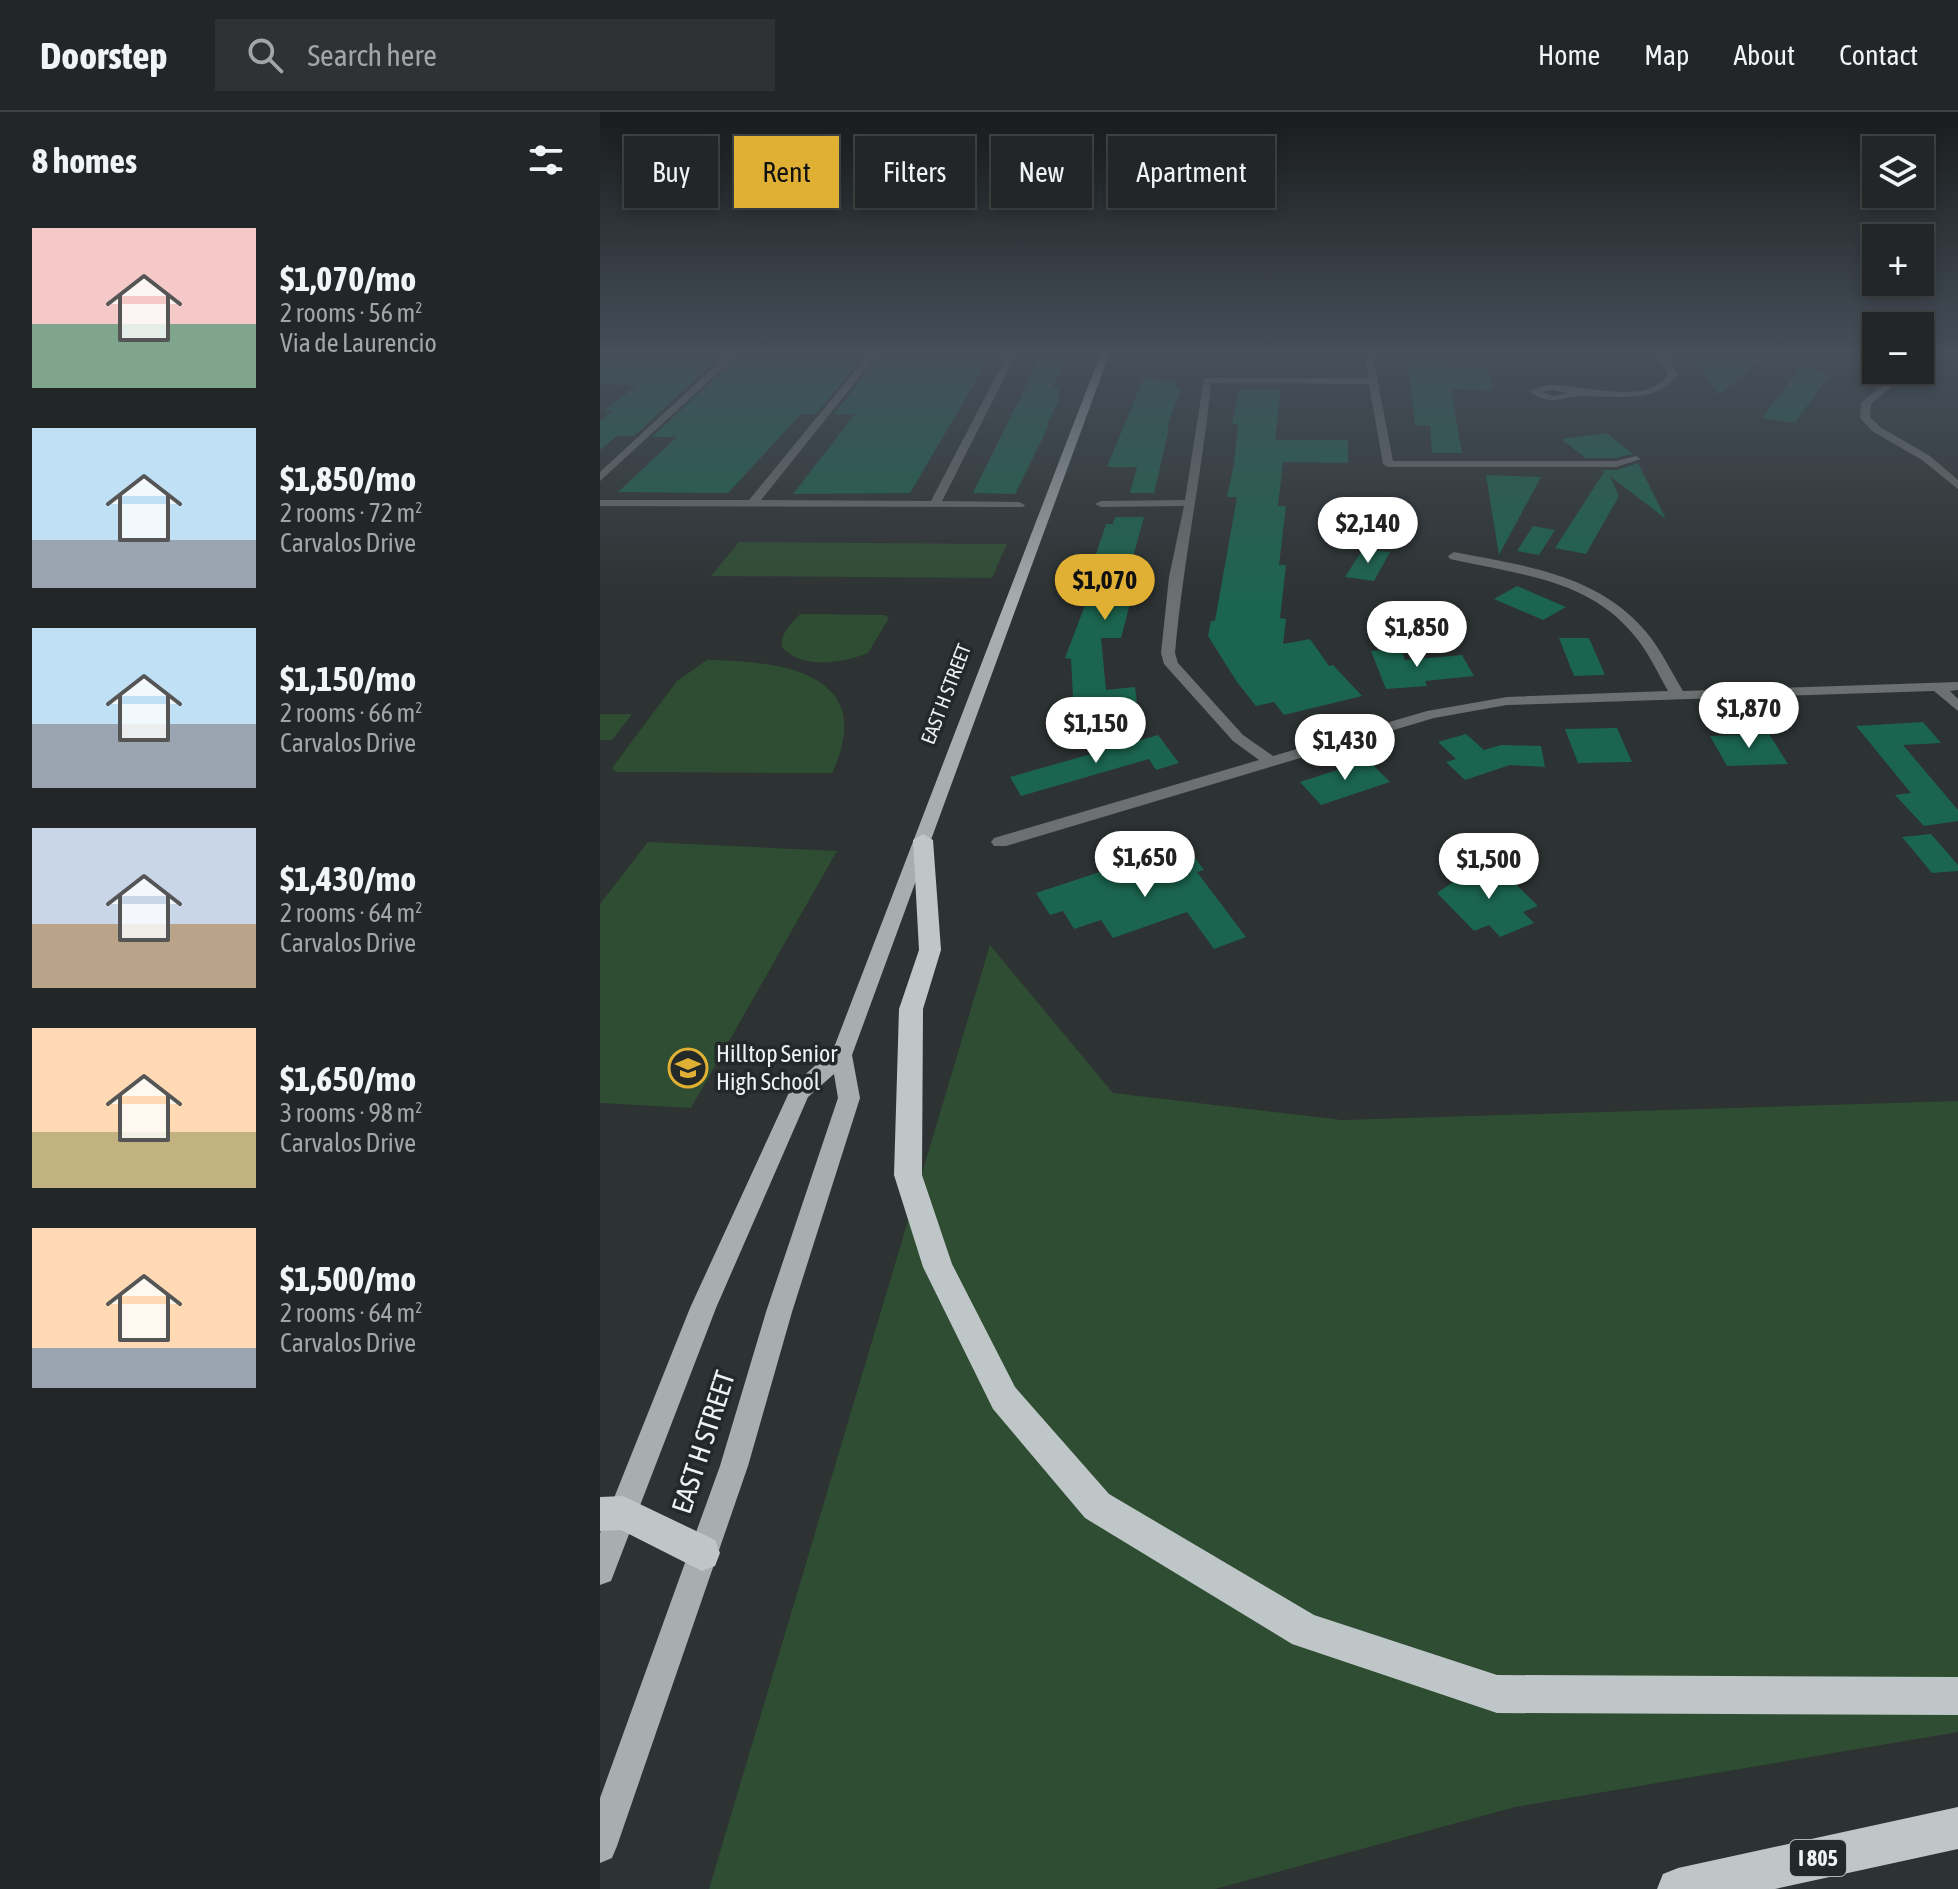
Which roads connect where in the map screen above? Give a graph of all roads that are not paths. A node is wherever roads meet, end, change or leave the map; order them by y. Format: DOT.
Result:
graph roads {
  1 [pos="643,438"];
  2 [pos="806,438"];
  3 [pos="969,438"];
  4 [pos="1074,438"];
  5 [pos="1201,438"];
  6 [pos="1383,438"];
  7 [pos="1891,438"];
  8 [pos="1636,459"];
  9 [pos="600,478"];
  10 [pos="1958,486"];
  11 [pos="600,503"];
  12 [pos="1190,503"];
  13 [pos="752,504"];
  14 [pos="935,504"];
  15 [pos="1101,504"];
  16 [pos="1019,505"];
  17 [pos="1454,556"];
  18 [pos="1958,686"];
  19 [pos="1938,687"];
  20 [pos="1678,695"];
  21 [pos="1958,707"];
  22 [pos="1271,762"];
  23 [pos="923,840"];
  24 [pos="1000,842"];
  25 [pos="842,1055"];
  26 [pos="611,1514"];
  27 [pos="702,1553"];
  28 [pos="600,1570"];
  29 [pos="1958,1696"];
  30 [pos="1958,1828"];
  31 [pos="600,1846"];
  32 [pos="1678,1889"];
  1 -- 9 [label="street"];
  2 -- 13 [label="street"];
  3 -- 14 [label="street"];
  4 -- 23 [label="main road, EAST H STREET"];
  5 -- 12 [label="street"];
  6 -- 8 [label="street"];
  7 -- 10 [label="street"];
  11 -- 13 [label="street"];
  12 -- 15 [label="street"];
  12 -- 22 [label="street"];
  13 -- 14 [label="street"];
  14 -- 16 [label="street"];
  17 -- 20 [label="street"];
  18 -- 19 [label="street"];
  19 -- 20 [label="street"];
  19 -- 21 [label="street"];
  20 -- 22 [label="street"];
  22 -- 24 [label="street"];
  23 -- 25 [label="main road, EAST H STREET"];
  23 -- 29 [label="highway"];
  25 -- 26 [label="main road, EAST H STREET"];
  25 -- 27 [label="main road, EAST H STREET"];
  26 -- 27 [label="highway"];
  26 -- 28 [label="main road, EAST H STREET"];
  27 -- 31 [label="main road, EAST H STREET"];
  30 -- 32 [label="highway, I 805"];
}
